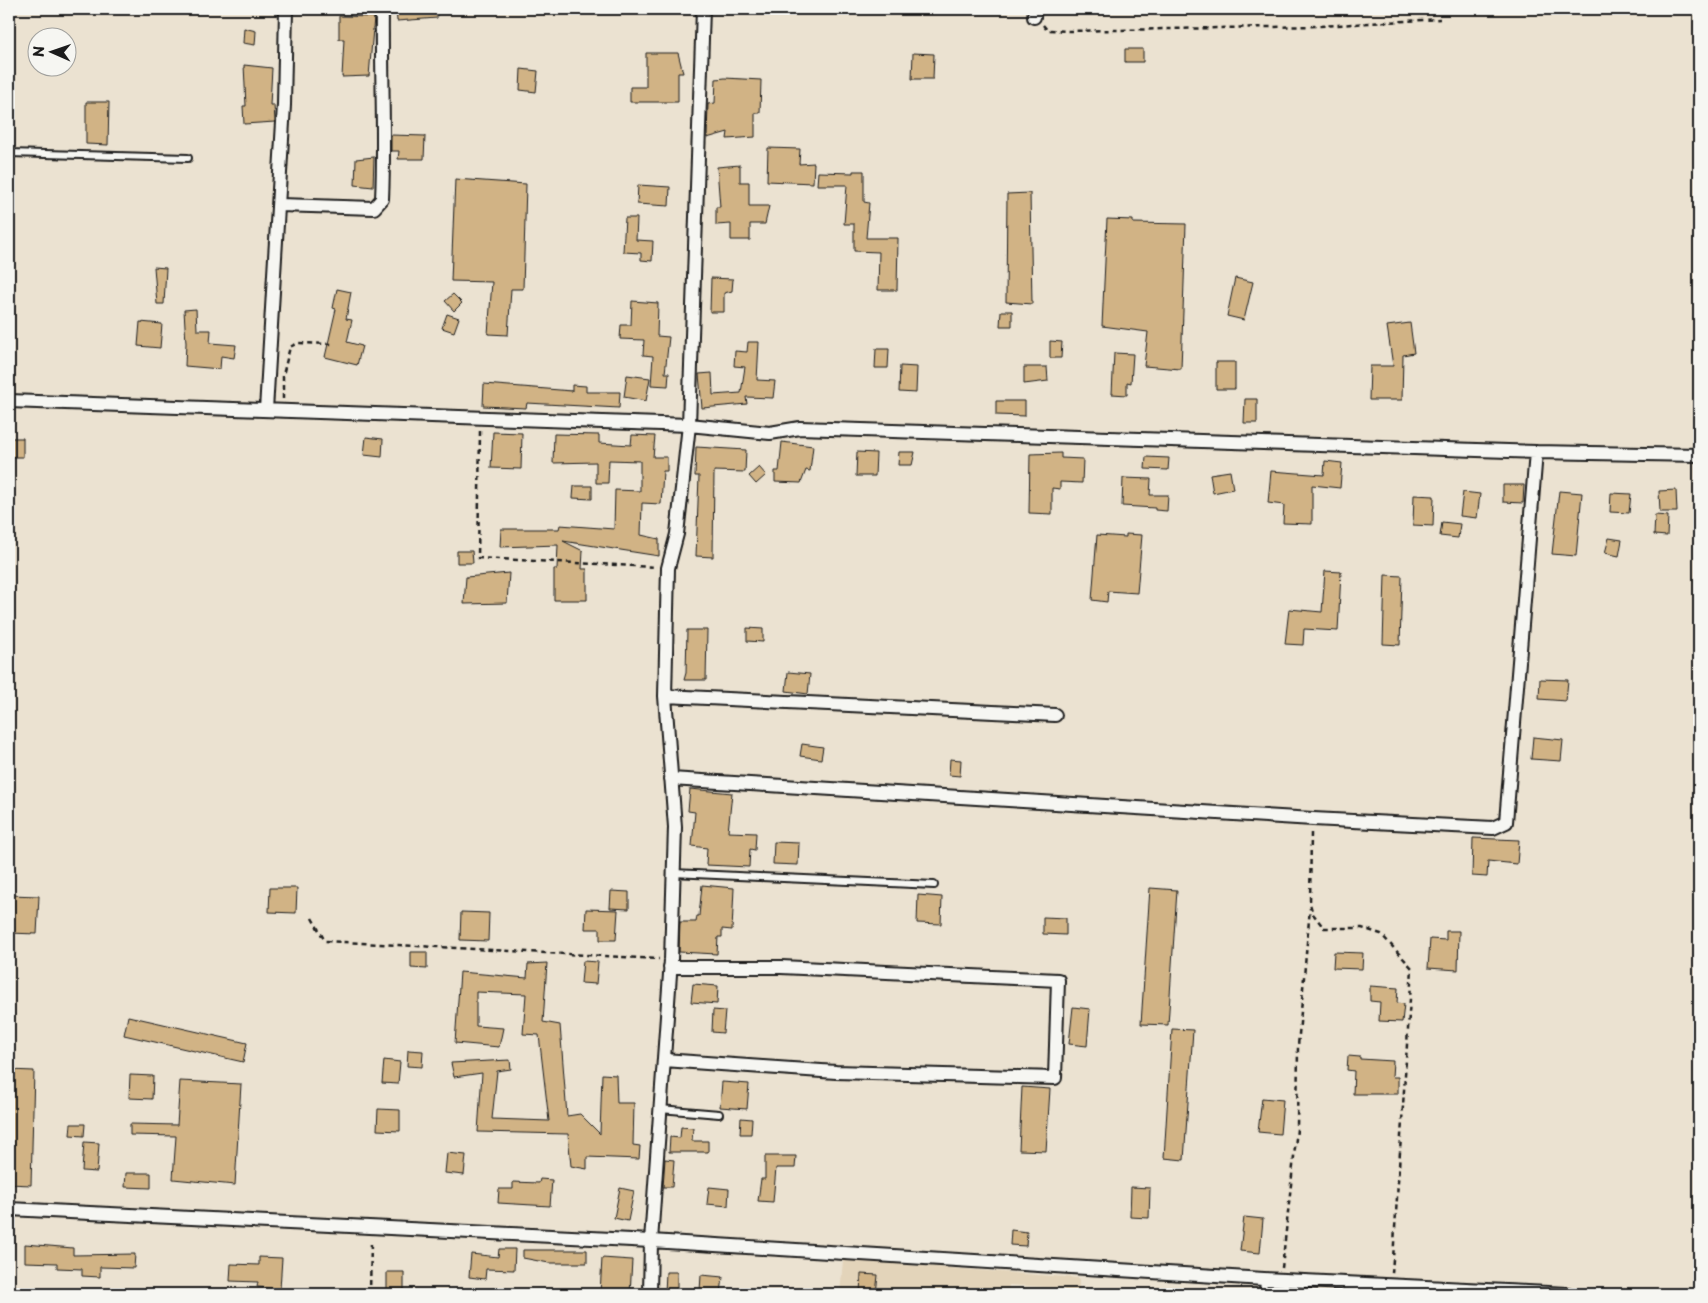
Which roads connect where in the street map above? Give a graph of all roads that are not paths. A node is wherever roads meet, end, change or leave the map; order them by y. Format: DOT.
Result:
graph roads {
  1 [pos="286,9"];
  2 [pos="382,9"];
  3 [pos="703,9"];
  4 [pos="9,153"];
  5 [pos="188,158"];
  6 [pos="280,205"];
  7 [pos="9,401"];
  8 [pos="266,410"];
  9 [pos="689,425"];
  10 [pos="1536,452"];
  11 [pos="1699,455"];
  12 [pos="665,696"];
  13 [pos="1055,715"];
  14 [pos="672,779"];
  15 [pos="673,874"];
  16 [pos="934,884"];
  17 [pos="670,963"];
  18 [pos="664,1060"];
  19 [pos="660,1109"];
  20 [pos="719,1114"];
  21 [pos="9,1209"];
  22 [pos="651,1241"];
  23 [pos="1264,1279"];
  24 [pos="650,1294"];
  25 [pos="1263,1294"];
  26 [pos="1568,1294"];
  1 -- 6 [label="street"];
  2 -- 6 [label="street"];
  3 -- 9 [label="street"];
  4 -- 5 [label="lane"];
  6 -- 8 [label="street"];
  7 -- 8 [label="street"];
  8 -- 9 [label="street"];
  9 -- 10 [label="street"];
  9 -- 12 [label="street"];
  10 -- 11 [label="street"];
  10 -- 14 [label="street"];
  12 -- 13 [label="street"];
  12 -- 14 [label="street"];
  14 -- 15 [label="street"];
  15 -- 16 [label="lane"];
  15 -- 17 [label="street"];
  17 -- 18 [label="street"];
  17 -- 18 [label="street"];
  18 -- 19 [label="street"];
  19 -- 20 [label="lane"];
  19 -- 22 [label="street"];
  21 -- 22 [label="street"];
  22 -- 23 [label="street"];
  22 -- 24 [label="street"];
  23 -- 25 [label="lane"];
  23 -- 26 [label="street"];
}
